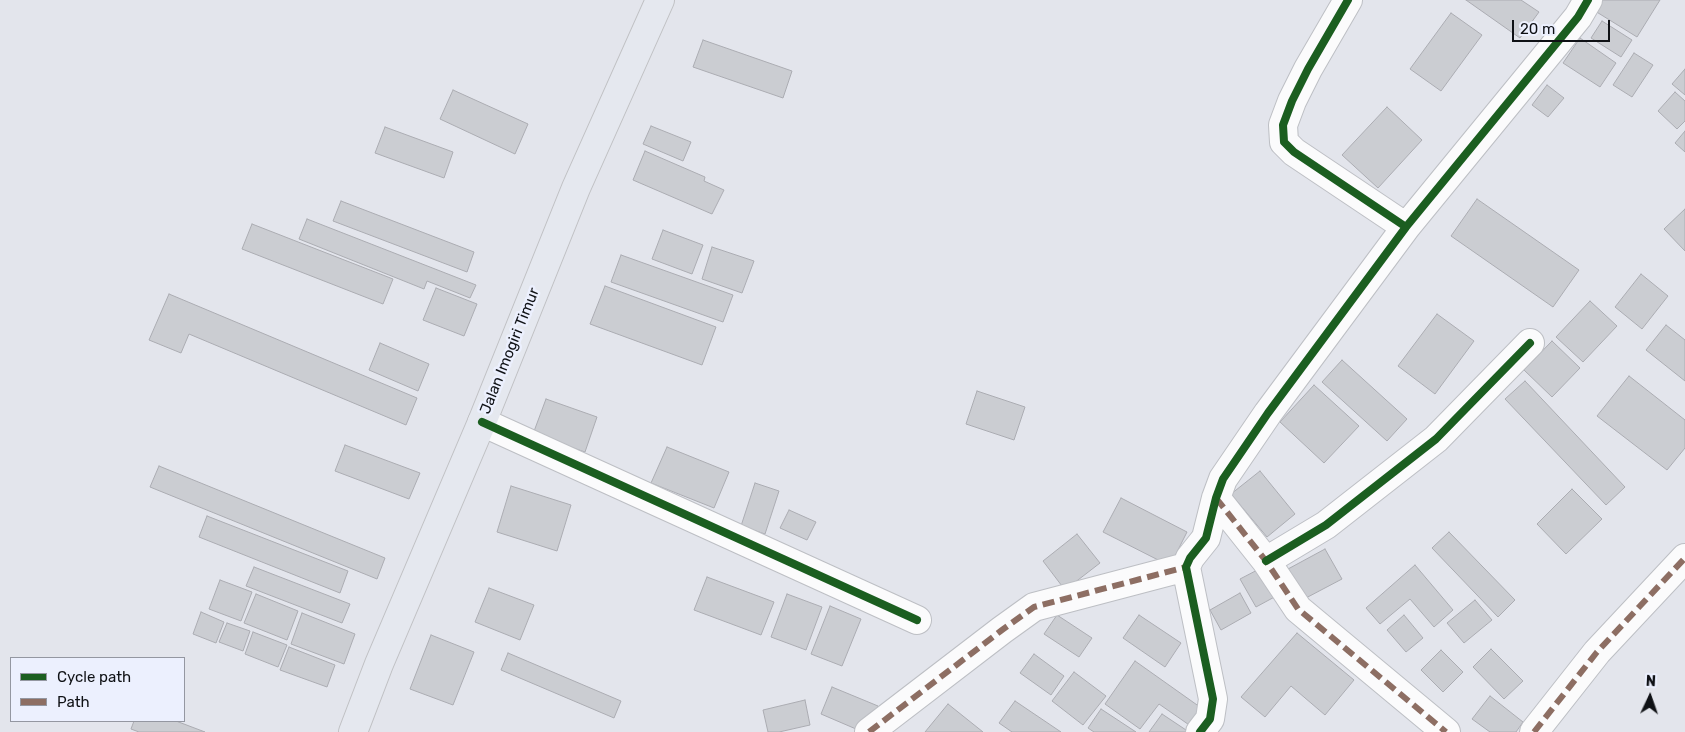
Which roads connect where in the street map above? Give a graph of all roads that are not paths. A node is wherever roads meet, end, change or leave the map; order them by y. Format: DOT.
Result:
graph roads {
  1 [pos="660,0"];
  2 [pos="1348,0"];
  3 [pos="1588,0"];
  4 [pos="1406,228"];
  5 [pos="1530,343"];
  6 [pos="482,422"];
  7 [pos="1216,498"];
  8 [pos="1262,555"];
  9 [pos="1685,558"];
  10 [pos="1186,567"];
  11 [pos="917,620"];
  12 [pos="353,732"];
  13 [pos="869,732"];
  14 [pos="1200,732"];
  15 [pos="1446,732"];
  16 [pos="1534,732"];
  1 -- 6 [label="main road, Jalan Imogiri Timur"];
  2 -- 4 [label="street"];
  3 -- 4 [label="street"];
  4 -- 7 [label="street"];
  5 -- 8 [label="street"];
  6 -- 11 [label="street"];
  6 -- 12 [label="main road, Jalan Imogiri Timur"];
  7 -- 8 [label="street"];
  7 -- 10 [label="street"];
  8 -- 15 [label="street"];
  9 -- 16 [label="street"];
  10 -- 13 [label="street"];
  10 -- 14 [label="street"];
}
